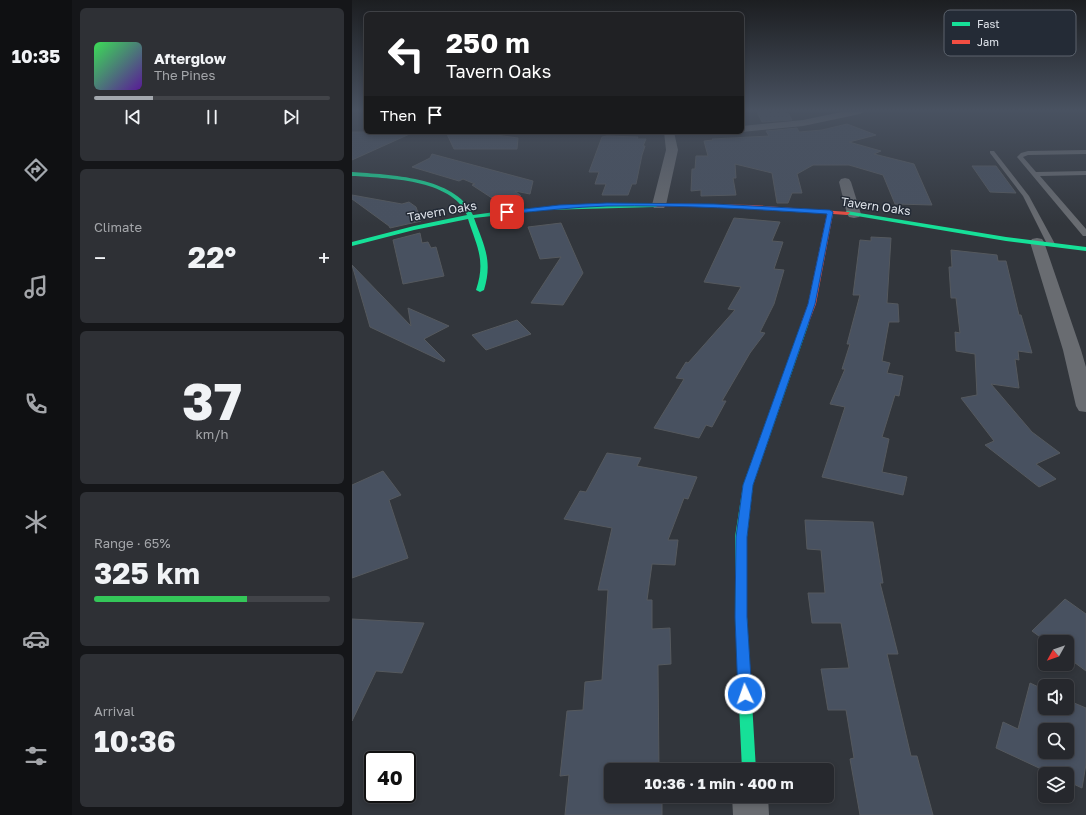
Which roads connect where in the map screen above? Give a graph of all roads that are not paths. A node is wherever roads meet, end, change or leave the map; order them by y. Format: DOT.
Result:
graph roads {
  1 [pos="672,149"];
  2 [pos="992,152"];
  3 [pos="1086,152"];
  4 [pos="352,174"];
  5 [pos="1034,174"];
  6 [pos="1086,174"];
  7 [pos="845,182"];
  8 [pos="659,205"];
  9 [pos="830,212"];
  10 [pos="854,214"];
  11 [pos="470,217"];
  12 [pos="1086,234"];
  13 [pos="1044,243"];
  14 [pos="352,244"];
  15 [pos="1086,249"];
  16 [pos="480,290"];
  17 [pos="1086,406"];
  18 [pos="749,763"];
  19 [pos="750,803"];
  20 [pos="751,815"];
  1 -- 8 [label="street"];
  2 -- 13 [label="lane"];
  3 -- 5 [label="lane"];
  4 -- 11 [label="street"];
  5 -- 6 [label="lane"];
  5 -- 12 [label="lane"];
  7 -- 10 [label="street"];
  8 -- 9 [label="street, Tavern Oaks"];
  8 -- 11 [label="street, Tavern Oaks"];
  9 -- 10 [label="street, Tavern Oaks"];
  9 -- 18 [label="street"];
  10 -- 13 [label="street, Tavern Oaks"];
  11 -- 14 [label="street, Tavern Oaks"];
  11 -- 16 [label="street"];
  13 -- 15 [label="street, Tavern Oaks"];
  13 -- 17 [label="street"];
  19 -- 20 [label="street"];
}
